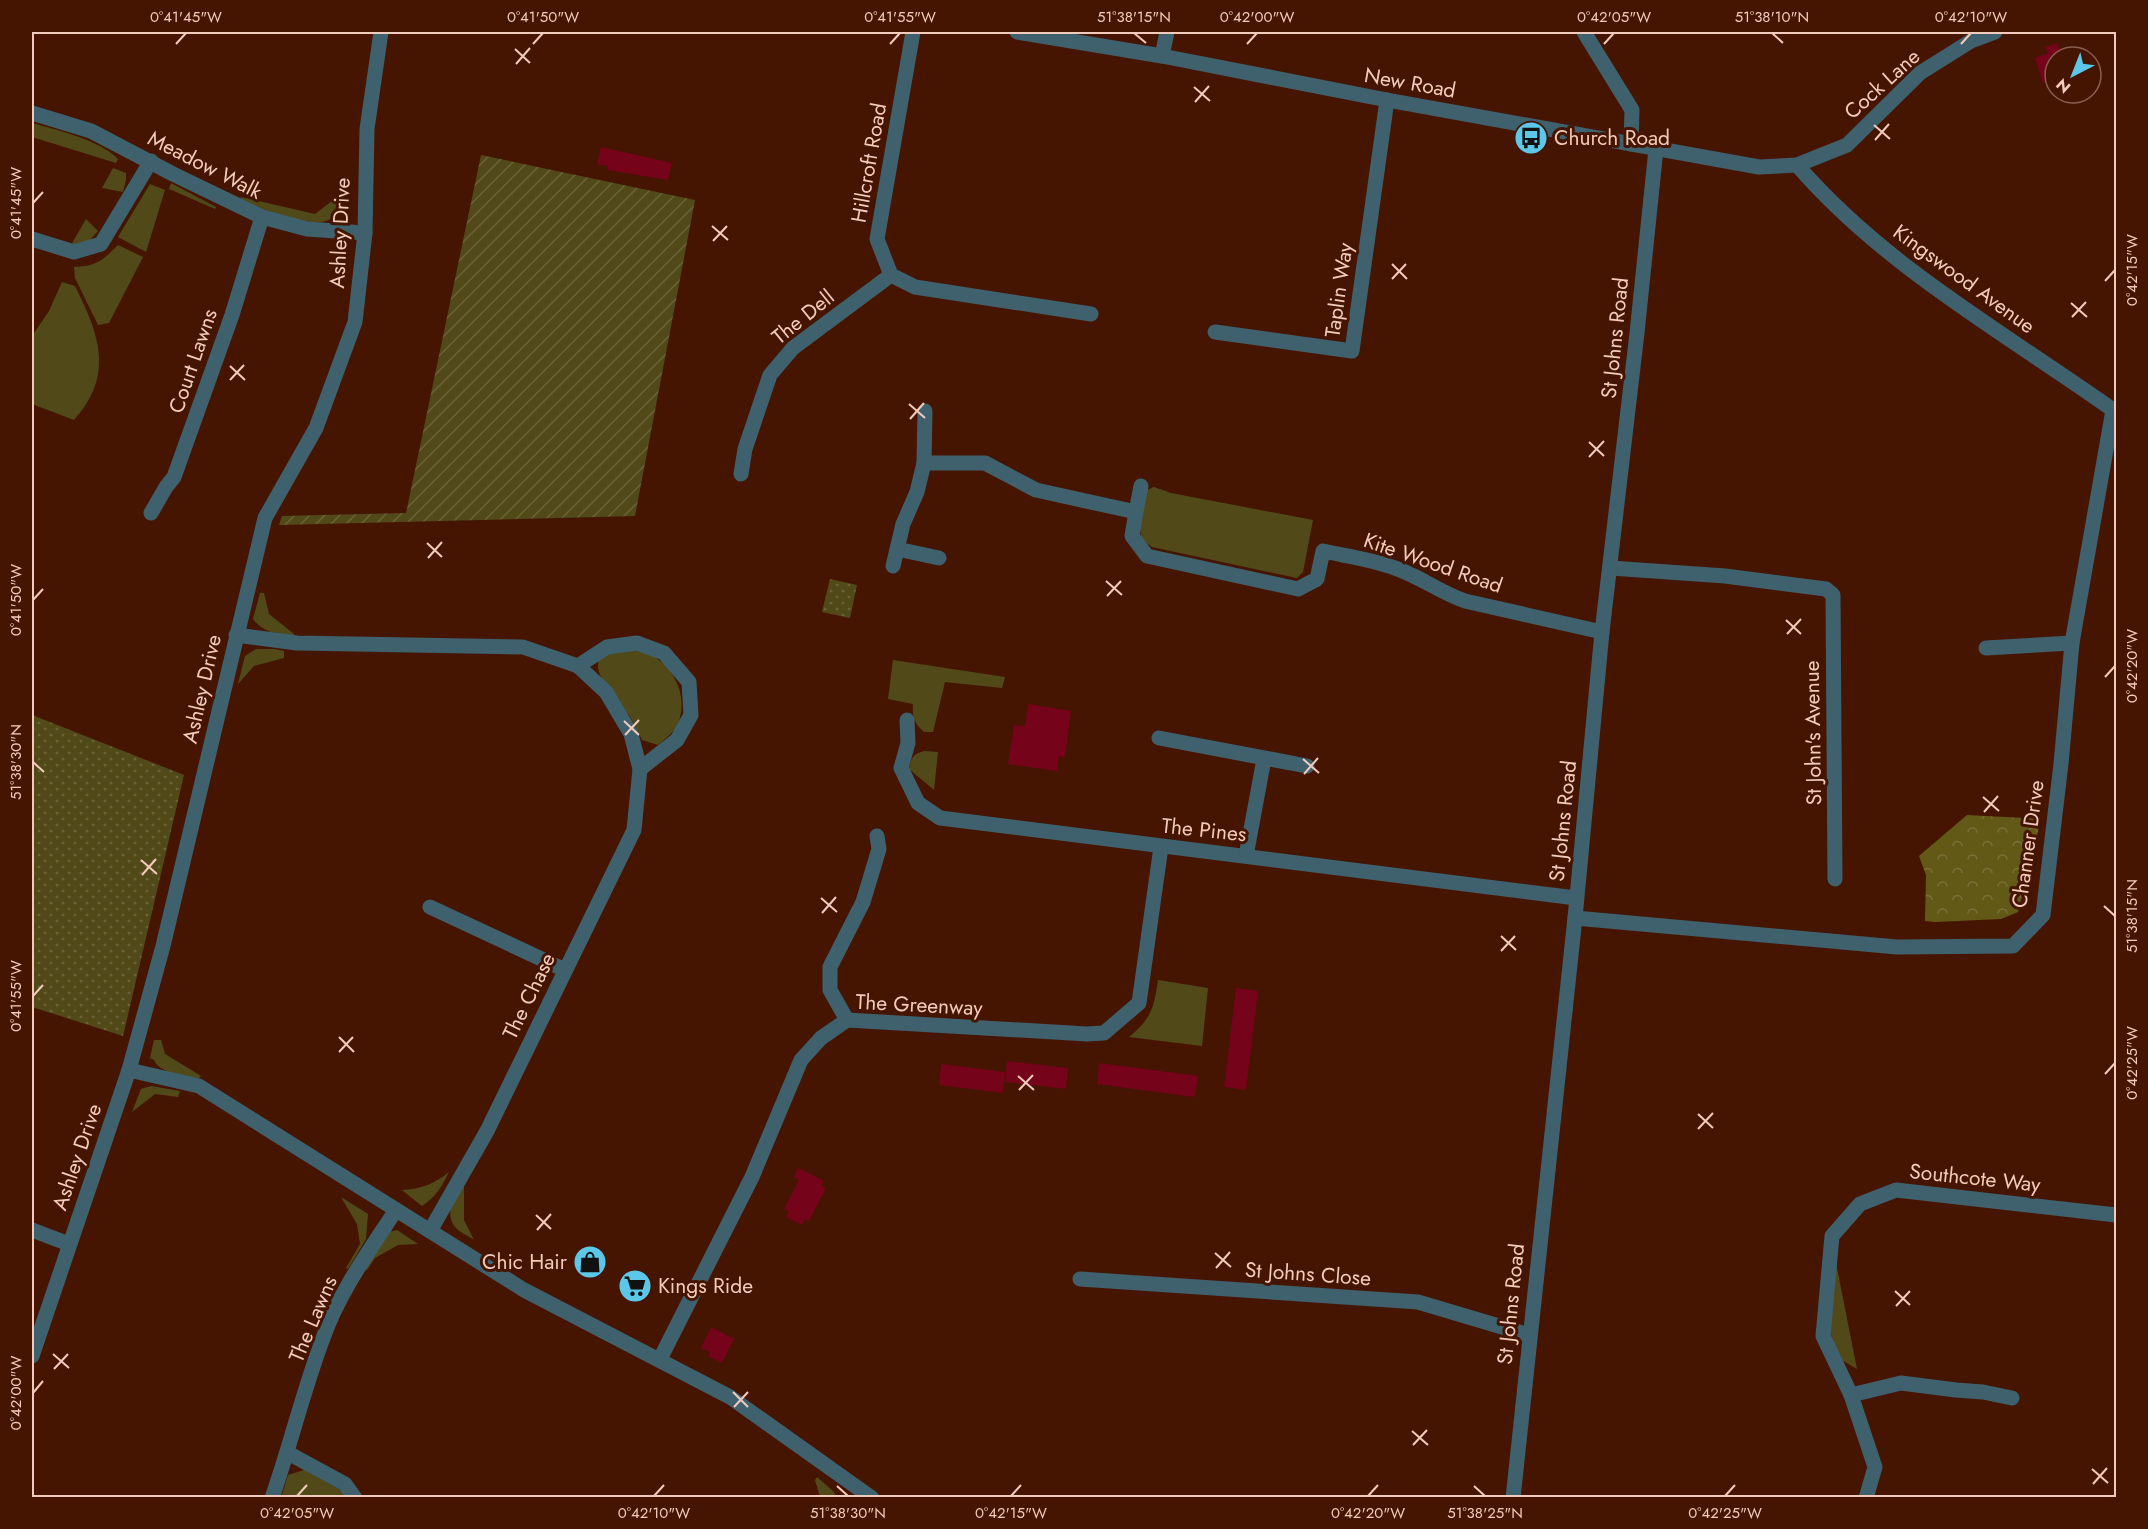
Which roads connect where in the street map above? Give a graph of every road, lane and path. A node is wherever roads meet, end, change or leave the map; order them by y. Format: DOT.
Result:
graph roads {
  1 [pos="381,32"];
  2 [pos="913,32"];
  3 [pos="1017,32"];
  4 [pos="1167,32"];
  5 [pos="1584,32"];
  6 [pos="1995,32"];
  7 [pos="1041,33"];
  8 [pos="1162,56"];
  9 [pos="1387,100"];
  10 [pos="32,113"];
  11 [pos="1631,144"];
  12 [pos="1656,149"];
  13 [pos="151,161"];
  14 [pos="1797,165"];
  15 [pos="262,217"];
  16 [pos="365,233"];
  17 [pos="32,239"];
  18 [pos="891,275"];
  19 [pos="1091,314"];
  20 [pos="1215,332"];
  21 [pos="925,411"];
  22 [pos="2115,411"];
  23 [pos="924,463"];
  24 [pos="741,474"];
  25 [pos="1141,486"];
  26 [pos="1136,512"];
  27 [pos="151,513"];
  28 [pos="897,549"];
  29 [pos="939,558"];
  30 [pos="893,566"];
  31 [pos="1611,568"];
  32 [pos="1602,632"];
  33 [pos="236,635"];
  34 [pos="2072,643"];
  35 [pos="1986,648"];
  36 [pos="578,666"];
  37 [pos="907,720"];
  38 [pos="1159,738"];
  39 [pos="1264,759"];
  40 [pos="1307,766"];
  41 [pos="640,769"];
  42 [pos="877,836"];
  43 [pos="1161,847"];
  44 [pos="1246,856"];
  45 [pos="1835,879"];
  46 [pos="1576,898"];
  47 [pos="430,907"];
  48 [pos="1575,918"];
  49 [pos="565,970"];
  50 [pos="847,1020"];
  51 [pos="129,1070"];
  52 [pos="396,1210"];
  53 [pos="2116,1215"];
  54 [pos="32,1230"];
  55 [pos="430,1231"];
  56 [pos="69,1244"];
  57 [pos="1080,1279"];
  58 [pos="1529,1335"];
  59 [pos="32,1356"];
  60 [pos="660,1359"];
  61 [pos="1851,1395"];
  62 [pos="2012,1398"];
  63 [pos="288,1453"];
  64 [pos="862,1495"];
  65 [pos="272,1497"];
  66 [pos="355,1497"];
  67 [pos="1513,1497"];
  68 [pos="1866,1497"];
  1 -- 16 [label="street, Ashley Drive"];
  2 -- 18 [label="street, Hillcroft Road"];
  3 -- 7 [label="street, New Road"];
  4 -- 8 [label="street"];
  5 -- 11 [label="street"];
  6 -- 14 [label="street, Cock Lane"];
  7 -- 8 [label="street, New Road"];
  8 -- 9 [label="street, New Road"];
  9 -- 11 [label="street, New Road"];
  9 -- 20 [label="street, Taplin Way"];
  10 -- 13 [label="street, Meadow Walk"];
  11 -- 12 [label="street, New Road"];
  12 -- 14 [label="street, New Road"];
  12 -- 31 [label="street, St Johns Road"];
  13 -- 15 [label="street, Meadow Walk"];
  13 -- 17 [label="street"];
  14 -- 22 [label="street, Kingswood Avenue"];
  15 -- 16 [label="street, Meadow Walk"];
  15 -- 27 [label="street, Court Lawns"];
  16 -- 33 [label="street, Ashley Drive"];
  18 -- 19 [label="street"];
  18 -- 24 [label="street, The Dell"];
  21 -- 23 [label="street"];
  22 -- 34 [label="street, Channer Drive"];
  23 -- 26 [label="street"];
  23 -- 28 [label="street"];
  25 -- 26 [label="street, Kite Wood Road"];
  26 -- 32 [label="street, Kite Wood Road"];
  28 -- 29 [label="street"];
  28 -- 30 [label="street"];
  31 -- 32 [label="street, St Johns Road"];
  31 -- 45 [label="street, St John's Avenue"];
  32 -- 46 [label="street, St Johns Road"];
  33 -- 36 [label="street, The Chase"];
  33 -- 51 [label="street, Ashley Drive"];
  34 -- 35 [label="street"];
  34 -- 48 [label="street, Channer Drive"];
  36 -- 41 [label="street, The Chase"];
  36 -- 41 [label="street"];
  37 -- 43 [label="street, The Pines"];
  38 -- 39 [label="street"];
  39 -- 40 [label="street"];
  39 -- 44 [label="street"];
  41 -- 49 [label="street, The Chase"];
  42 -- 50 [label="street"];
  43 -- 44 [label="street, The Pines"];
  43 -- 50 [label="street, The Greenway"];
  44 -- 46 [label="street, The Pines"];
  46 -- 48 [label="street, St Johns Road"];
  47 -- 49 [label="street"];
  48 -- 58 [label="street, St Johns Road"];
  49 -- 55 [label="street, The Chase"];
  50 -- 60 [label="street, The Greenway"];
  51 -- 52 [label="street"];
  51 -- 56 [label="street, Ashley Drive"];
  52 -- 55 [label="street"];
  52 -- 63 [label="street, The Lawns"];
  53 -- 61 [label="street, Southcote Way"];
  54 -- 56 [label="street"];
  55 -- 60 [label="street"];
  56 -- 59 [label="street, Ashley Drive"];
  57 -- 58 [label="street, St Johns Close"];
  58 -- 67 [label="street, St Johns Road"];
  60 -- 64 [label="street"];
  61 -- 62 [label="street"];
  61 -- 68 [label="street, Southcote Way"];
  63 -- 65 [label="street, The Lawns"];
  63 -- 66 [label="street"];
}
